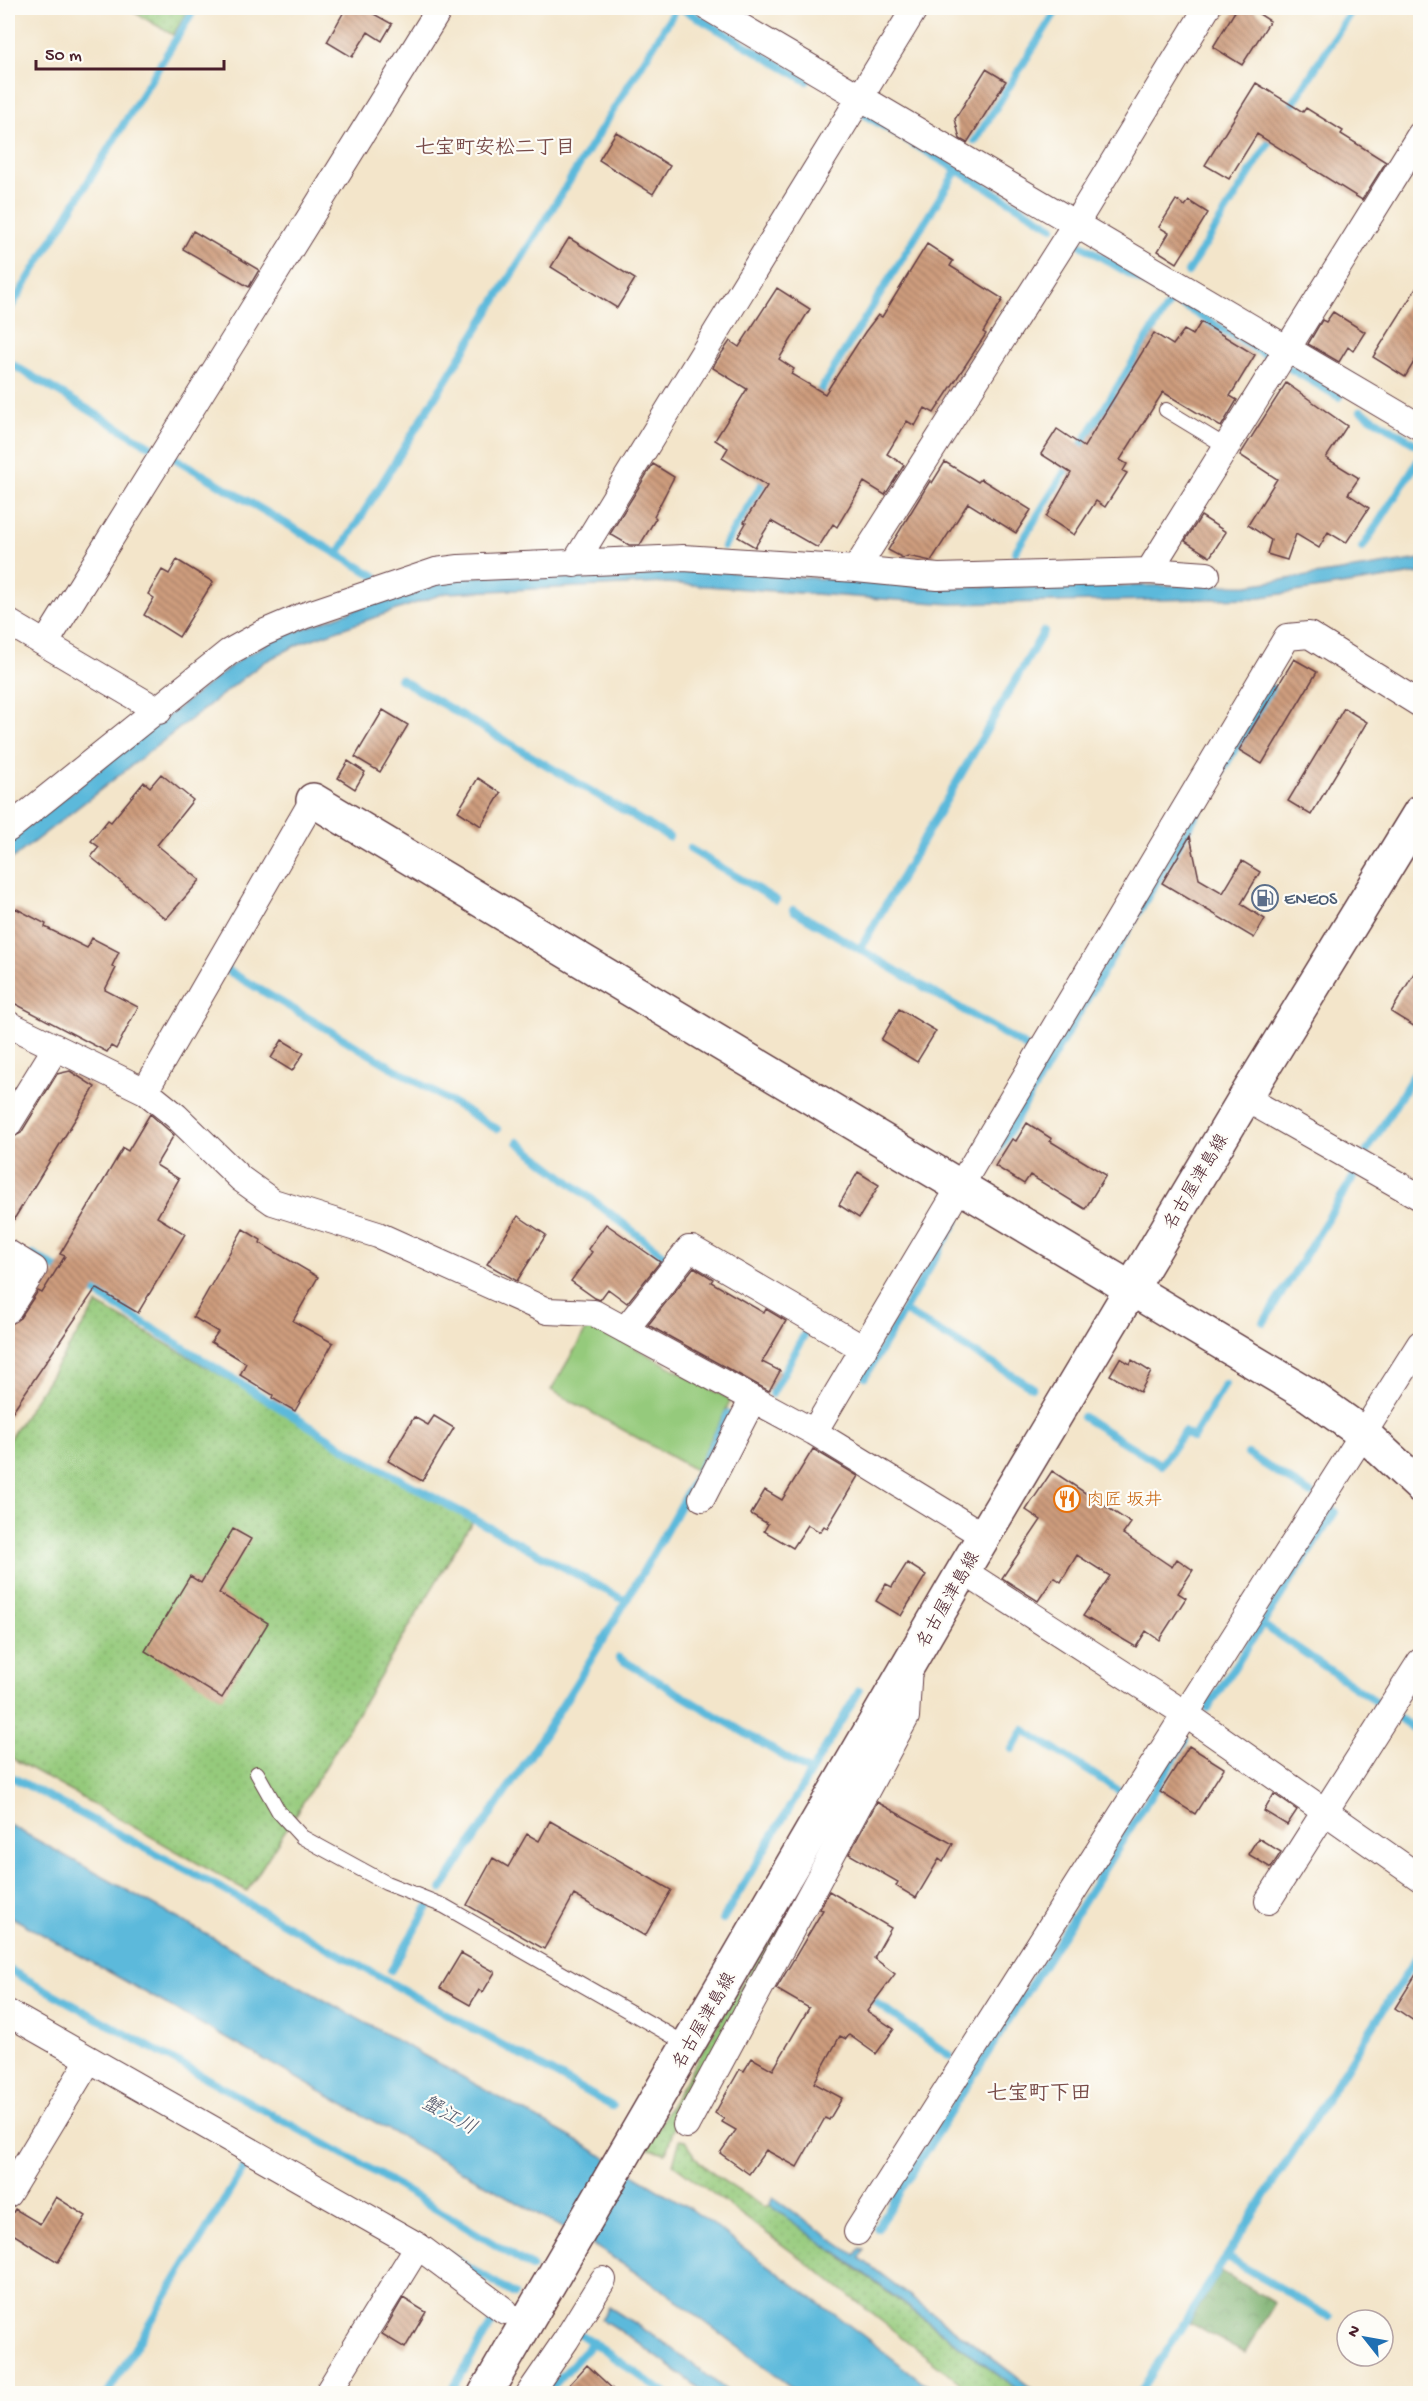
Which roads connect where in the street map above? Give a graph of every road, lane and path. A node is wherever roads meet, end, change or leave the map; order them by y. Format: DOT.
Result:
graph roads {
  1 [pos="440,8"];
  2 [pos="709,8"];
  3 [pos="915,8"];
  4 [pos="1207,8"];
  5 [pos="860,96"];
  6 [pos="1420,135"];
  7 [pos="1076,223"];
  8 [pos="1288,350"];
  9 [pos="1166,410"];
  10 [pos="1420,427"];
  11 [pos="1227,447"];
  12 [pos="574,564"];
  13 [pos="856,569"];
  14 [pos="1149,571"];
  15 [pos="1207,575"];
  16 [pos="8,622"];
  17 [pos="45,644"];
  18 [pos="1420,704"];
  19 [pos="159,711"];
  20 [pos="313,800"];
  21 [pos="1420,812"];
  22 [pos="8,829"];
  23 [pos="8,1024"];
  24 [pos="55,1049"];
  25 [pos="145,1091"];
  26 [pos="1245,1098"];
  27 [pos="8,1125"];
  28 [pos="961,1185"];
  29 [pos="1420,1197"];
  30 [pos="8,1253"];
  31 [pos="1132,1287"];
  32 [pos="8,1310"];
  33 [pos="625,1330"];
  34 [pos="1420,1344"];
  35 [pos="864,1349"];
  36 [pos="753,1399"];
  37 [pos="814,1432"];
  38 [pos="1365,1435"];
  39 [pos="1420,1485"];
  40 [pos="702,1498"];
  41 [pos="984,1536"];
  42 [pos="963,1571"];
  43 [pos="1420,1662"];
  44 [pos="909,1664"];
  45 [pos="1187,1715"];
  46 [pos="257,1773"];
  47 [pos="1325,1812"];
  48 [pos="1420,1878"];
  49 [pos="1268,1901"];
  50 [pos="8,2013"];
  51 [pos="688,2045"];
  52 [pos="89,2060"];
  53 [pos="686,2125"];
  54 [pos="8,2194"];
  55 [pos="857,2232"];
  56 [pos="418,2246"];
  57 [pos="603,2280"];
  58 [pos="505,2311"];
  59 [pos="327,2394"];
  60 [pos="485,2394"];
  61 [pos="529,2394"];
  1 -- 17 [label="street"];
  2 -- 5 [label="street"];
  3 -- 5 [label="street"];
  4 -- 7 [label="street"];
  5 -- 7 [label="street"];
  5 -- 12 [label="street"];
  6 -- 8 [label="street"];
  7 -- 8 [label="street"];
  7 -- 13 [label="street"];
  8 -- 10 [label="street"];
  8 -- 11 [label="street"];
  9 -- 11 [label="lane"];
  11 -- 14 [label="street"];
  12 -- 13 [label="street"];
  12 -- 19 [label="street"];
  13 -- 14 [label="street"];
  14 -- 15 [label="street"];
  16 -- 17 [label="street"];
  17 -- 19 [label="street"];
  18 -- 28 [label="street"];
  19 -- 22 [label="street"];
  20 -- 25 [label="street"];
  20 -- 28 [label="main road"];
  21 -- 26 [label="main road, 名古屋津島線"];
  23 -- 24 [label="street"];
  24 -- 25 [label="street"];
  24 -- 27 [label="street"];
  25 -- 33 [label="street"];
  26 -- 29 [label="street"];
  26 -- 31 [label="main road, 名古屋津島線"];
  28 -- 31 [label="main road"];
  28 -- 35 [label="street"];
  30 -- 32 [label="street"];
  31 -- 38 [label="main road"];
  31 -- 41 [label="main road, 名古屋津島線"];
  33 -- 35 [label="street"];
  33 -- 36 [label="street"];
  34 -- 38 [label="street"];
  35 -- 37 [label="street"];
  36 -- 37 [label="street"];
  36 -- 40 [label="street"];
  37 -- 41 [label="street"];
  38 -- 39 [label="main road"];
  38 -- 45 [label="street"];
  41 -- 42 [label="main road, 名古屋津島線"];
  42 -- 44 [label="main road, 名古屋津島線"];
  42 -- 45 [label="street"];
  43 -- 47 [label="street"];
  44 -- 51 [label="main road, 名古屋津島線"];
  44 -- 53 [label="street"];
  45 -- 47 [label="street"];
  45 -- 55 [label="street"];
  46 -- 51 [label="lane"];
  47 -- 48 [label="street"];
  47 -- 49 [label="street"];
  50 -- 52 [label="street"];
  51 -- 60 [label="main road, 名古屋津島線"];
  52 -- 54 [label="street"];
  52 -- 56 [label="street"];
  56 -- 58 [label="street"];
  56 -- 59 [label="street"];
  57 -- 61 [label="street"];
}
